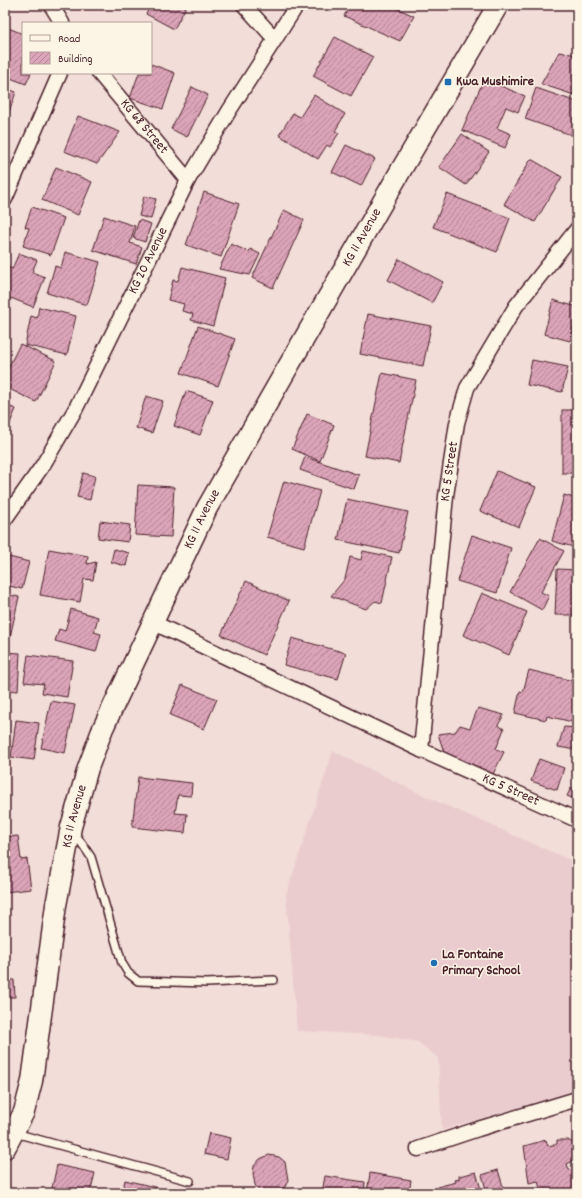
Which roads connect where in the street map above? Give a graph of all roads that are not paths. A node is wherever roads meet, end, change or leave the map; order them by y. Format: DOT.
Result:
graph roads {
  1 [pos="51,5"];
  2 [pos="244,5"];
  3 [pos="297,5"];
  4 [pos="498,5"];
  5 [pos="61,22"];
  6 [pos="275,39"];
  7 [pos="60,74"];
  8 [pos="100,74"];
  9 [pos="188,180"];
  10 [pos="5,199"];
  11 [pos="577,229"];
  12 [pos="5,519"];
  13 [pos="152,622"];
  14 [pos="421,750"];
  15 [pos="577,820"];
  16 [pos="71,827"];
  17 [pos="274,980"];
  18 [pos="577,1099"];
  19 [pos="9,1140"];
  20 [pos="418,1149"];
  21 [pos="190,1181"];
  1 -- 5 [label="street"];
  2 -- 6 [label="street"];
  3 -- 6 [label="street, KG 20 Avenue"];
  4 -- 13 [label="main road, KG 11 Avenue"];
  6 -- 9 [label="street, KG 20 Avenue"];
  7 -- 10 [label="street"];
  8 -- 9 [label="street, KG 68 Street"];
  9 -- 12 [label="street, KG 20 Avenue"];
  11 -- 14 [label="street, KG 5 Street"];
  13 -- 14 [label="street, KG 5 Street"];
  13 -- 16 [label="main road, KG 11 Avenue"];
  14 -- 15 [label="street, KG 5 Street"];
  16 -- 17 [label="lane"];
  16 -- 19 [label="main road, KG 11 Avenue"];
  18 -- 20 [label="street"];
  19 -- 21 [label="lane"];
}
